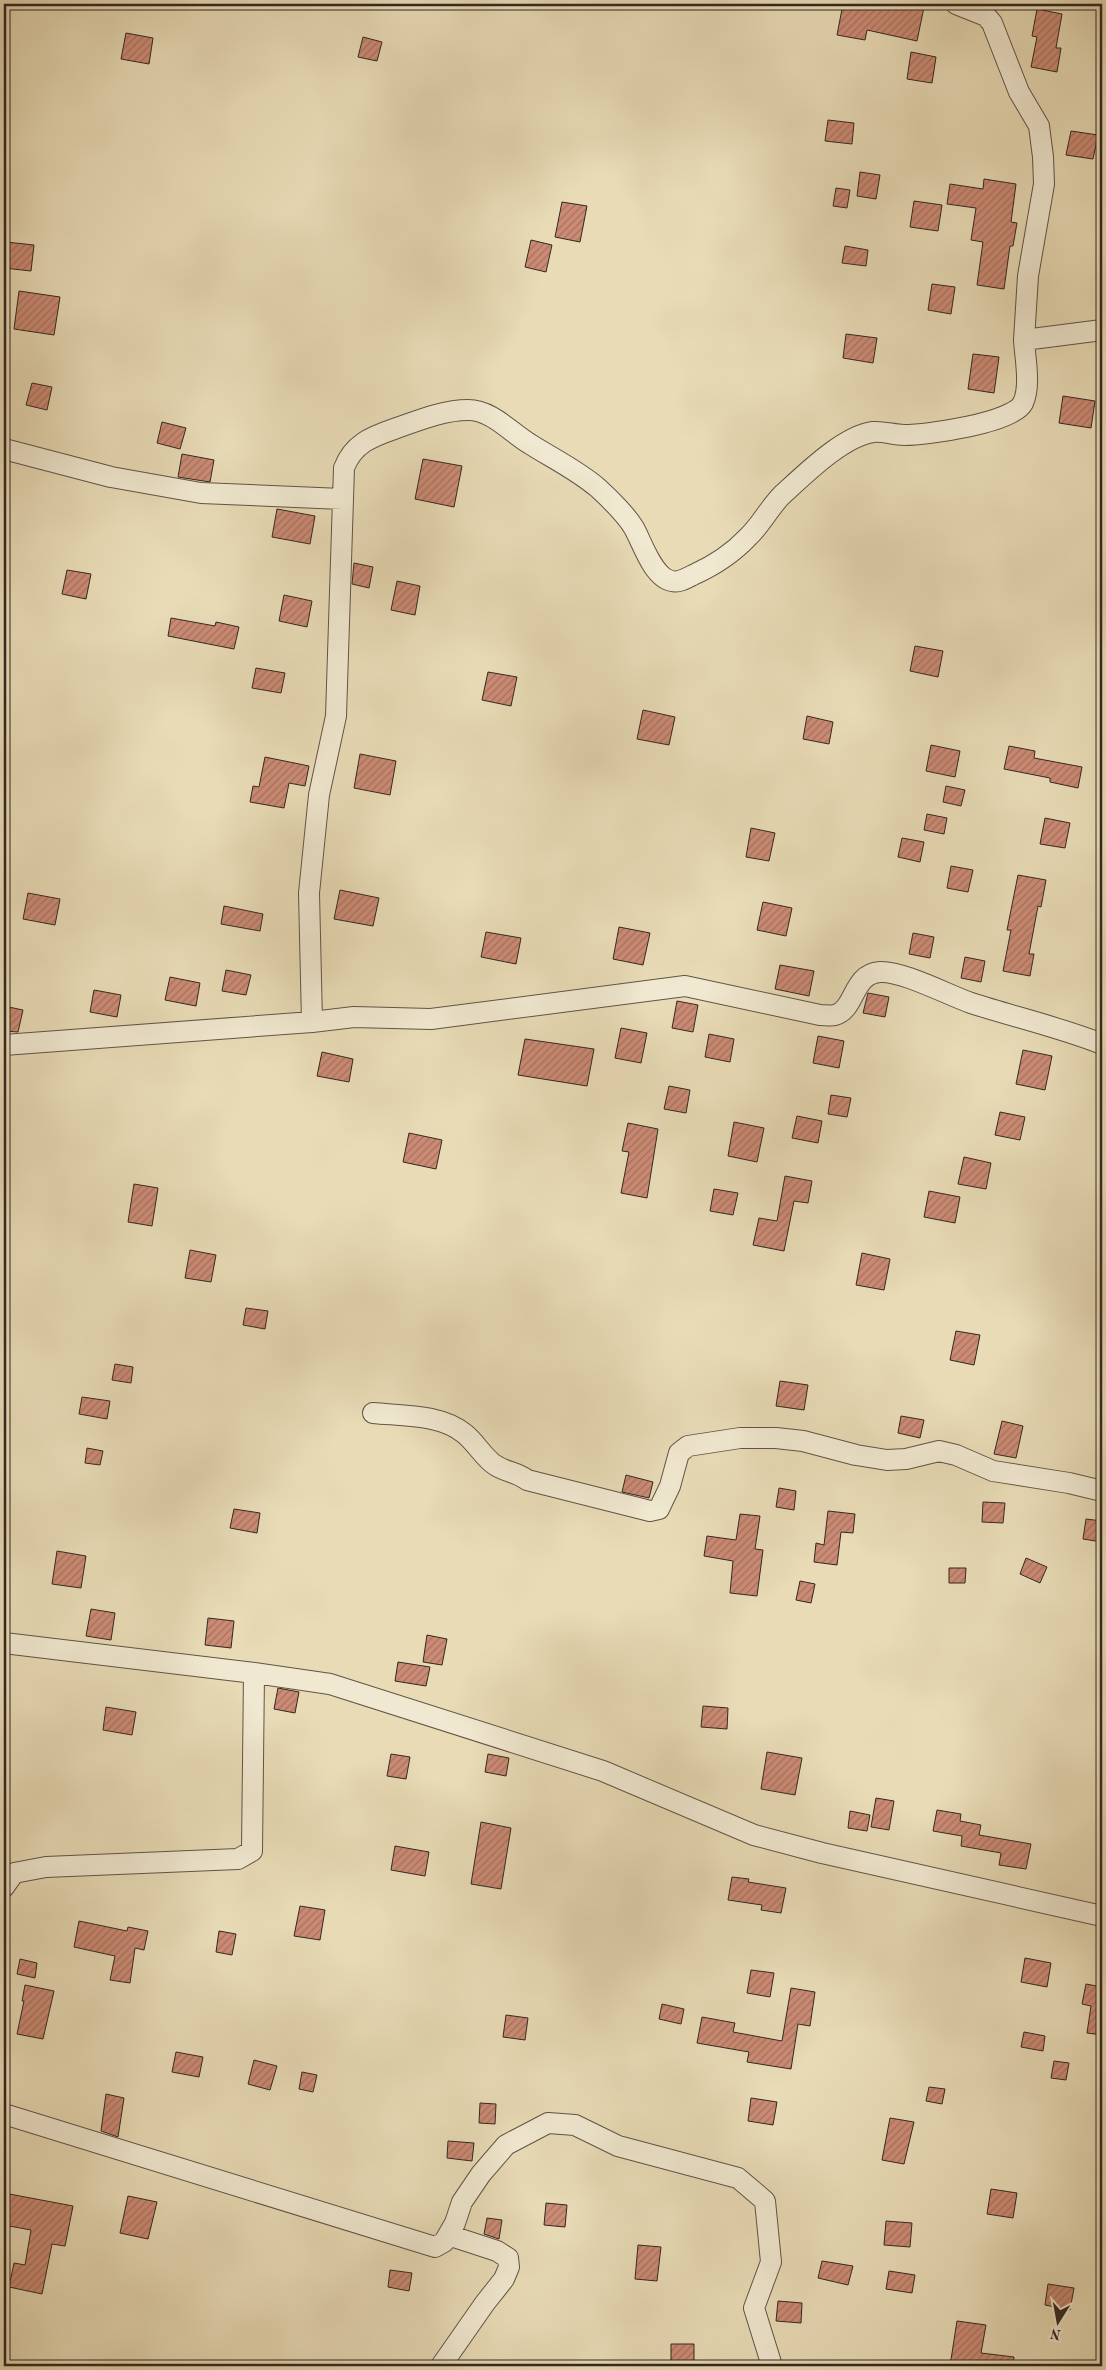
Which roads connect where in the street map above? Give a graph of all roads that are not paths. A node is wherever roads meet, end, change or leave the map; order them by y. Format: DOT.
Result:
graph roads {
  1 [pos="956,4"];
  2 [pos="1102,330"];
  3 [pos="1024,340"];
  4 [pos="4,449"];
  5 [pos="342,498"];
  6 [pos="312,1022"];
  7 [pos="1102,1044"];
  8 [pos="4,1045"];
  9 [pos="373,1413"];
  10 [pos="1102,1491"];
  11 [pos="4,1643"];
  12 [pos="254,1673"];
  13 [pos="4,1887"];
  14 [pos="1102,1916"];
  15 [pos="4,2114"];
  16 [pos="448,2236"];
  17 [pos="441,2366"];
  18 [pos="772,2366"];
  1 -- 3 [label="street"];
  2 -- 3 [label="street"];
  3 -- 5 [label="street"];
  4 -- 5 [label="street"];
  5 -- 6 [label="street"];
  6 -- 7 [label="street"];
  6 -- 8 [label="street"];
  9 -- 10 [label="street"];
  11 -- 12 [label="street"];
  12 -- 13 [label="street"];
  12 -- 14 [label="street"];
  15 -- 16 [label="street"];
  16 -- 17 [label="street"];
  16 -- 18 [label="street"];
}
